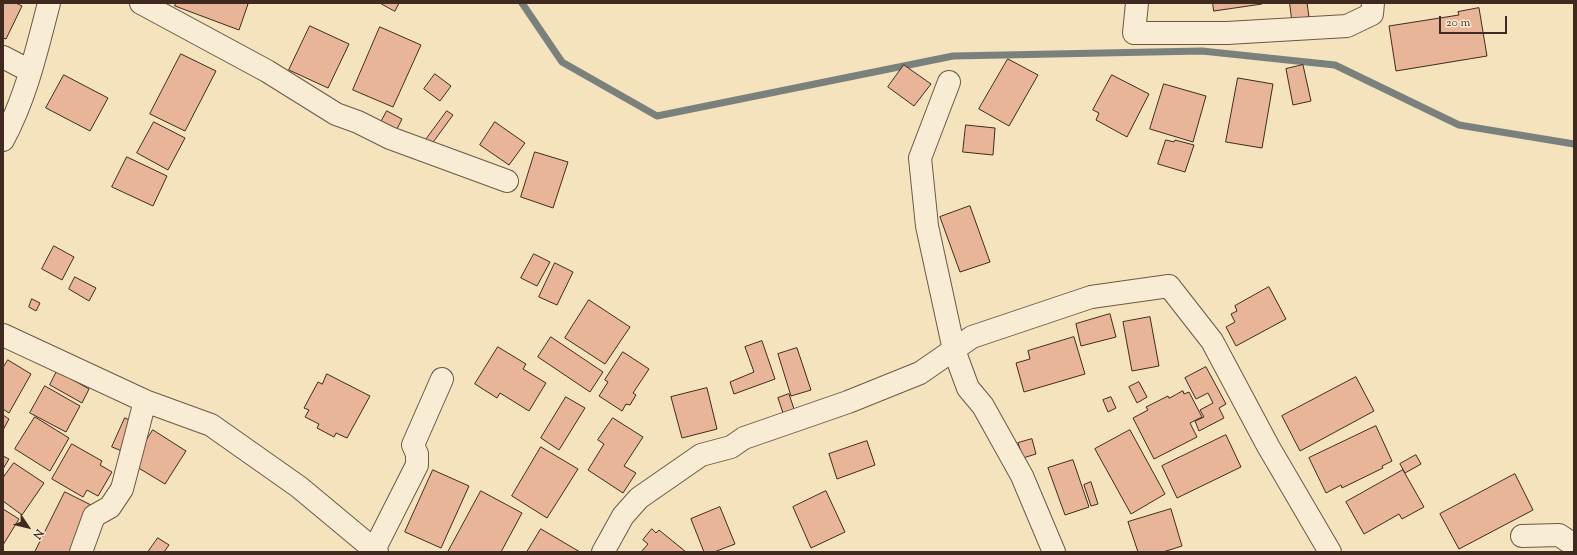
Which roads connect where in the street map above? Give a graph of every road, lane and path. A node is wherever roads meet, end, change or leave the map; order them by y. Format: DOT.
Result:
graph roads {
  1 [pos="49,3"];
  2 [pos="141,3"];
  3 [pos="1137,3"];
  4 [pos="1373,3"];
  5 [pos="3,57"];
  6 [pos="30,71"];
  7 [pos="949,82"];
  8 [pos="3,140"];
  9 [pos="507,181"];
  10 [pos="3,335"];
  11 [pos="954,350"];
  12 [pos="442,379"];
  13 [pos="146,401"];
  14 [pos="1522,536"];
  15 [pos="1574,545"];
  16 [pos="375,551"];
  17 [pos="81,552"];
  18 [pos="603,552"];
  19 [pos="1054,552"];
  20 [pos="1330,552"];
  1 -- 6 [label="street"];
  2 -- 9 [label="street"];
  3 -- 4 [label="street"];
  5 -- 6 [label="street"];
  6 -- 8 [label="street"];
  7 -- 11 [label="street"];
  10 -- 13 [label="street"];
  11 -- 18 [label="street"];
  11 -- 19 [label="street"];
  11 -- 20 [label="street"];
  12 -- 16 [label="street"];
  13 -- 16 [label="street"];
  13 -- 17 [label="street"];
  14 -- 15 [label="street"];
}
